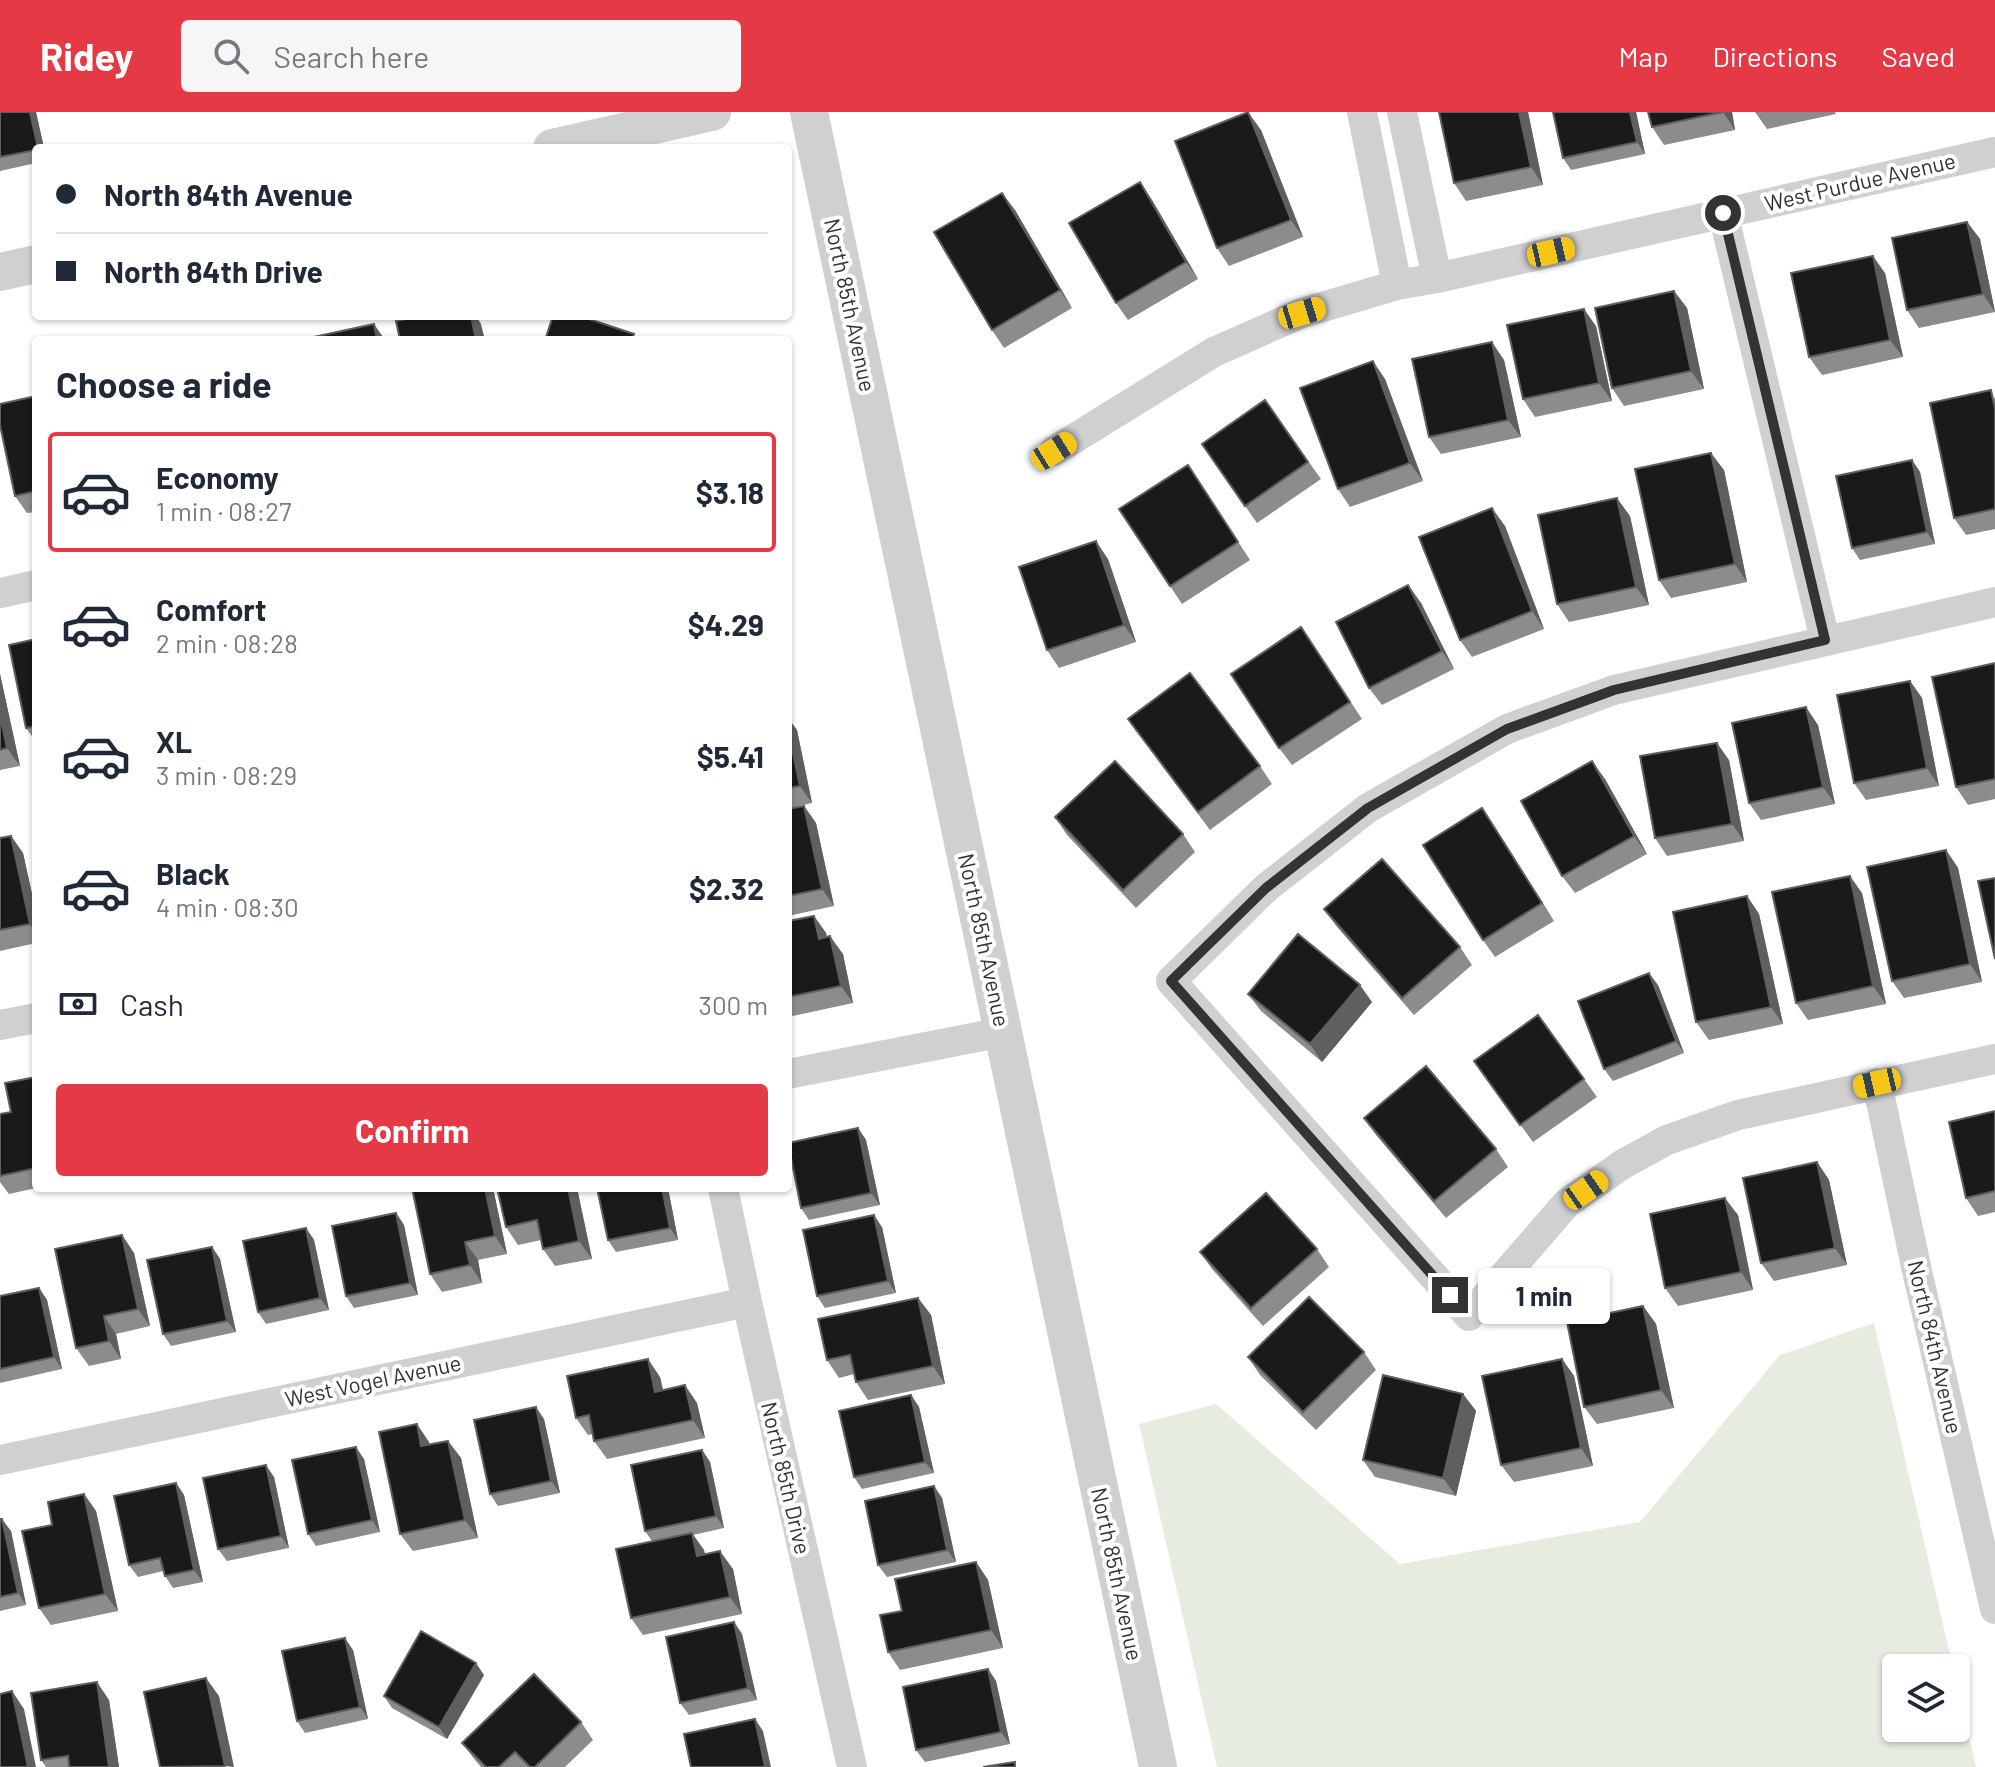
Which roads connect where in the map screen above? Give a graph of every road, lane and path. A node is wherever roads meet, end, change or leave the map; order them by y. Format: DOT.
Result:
graph roads {
  1 [pos="712,112"];
  2 [pos="809,112"];
  3 [pos="1362,112"];
  4 [pos="1402,112"];
  5 [pos="570,144"];
  6 [pos="1995,152"];
  7 [pos="1723,213"];
  8 [pos="32,265"];
  9 [pos="0,272"];
  10 [pos="1437,278"];
  11 [pos="1397,285"];
  12 [pos="1054,451"];
  13 [pos="32,586"];
  14 [pos="0,593"];
  15 [pos="1995,602"];
  16 [pos="1825,640"];
  17 [pos="32,1019"];
  18 [pos="0,1025"];
  19 [pos="1003,1032"];
  20 [pos="1995,1059"];
  21 [pos="792,1073"];
  22 [pos="1877,1083"];
  23 [pos="724,1192"];
  24 [pos="747,1302"];
  25 [pos="0,1460"];
  26 [pos="1995,1609"];
  27 [pos="852,1767"];
  28 [pos="1158,1767"];
  1 -- 5 [label="street"];
  2 -- 19 [label="street, North 85th Avenue"];
  3 -- 11 [label="street"];
  4 -- 10 [label="street"];
  6 -- 7 [label="street, West Purdue Avenue"];
  7 -- 10 [label="street, West Purdue Avenue"];
  7 -- 16 [label="street"];
  8 -- 9 [label="street"];
  10 -- 11 [label="street, West Purdue Avenue"];
  11 -- 12 [label="street, West Purdue Avenue"];
  13 -- 14 [label="street"];
  15 -- 16 [label="street"];
  16 -- 22 [label="street"];
  17 -- 18 [label="street"];
  19 -- 21 [label="street"];
  19 -- 28 [label="street, North 85th Avenue"];
  20 -- 22 [label="street"];
  22 -- 26 [label="street, North 84th Avenue"];
  23 -- 24 [label="street, North 85th Drive"];
  24 -- 25 [label="street, West Vogel Avenue"];
  24 -- 27 [label="street, North 85th Drive"];
}
